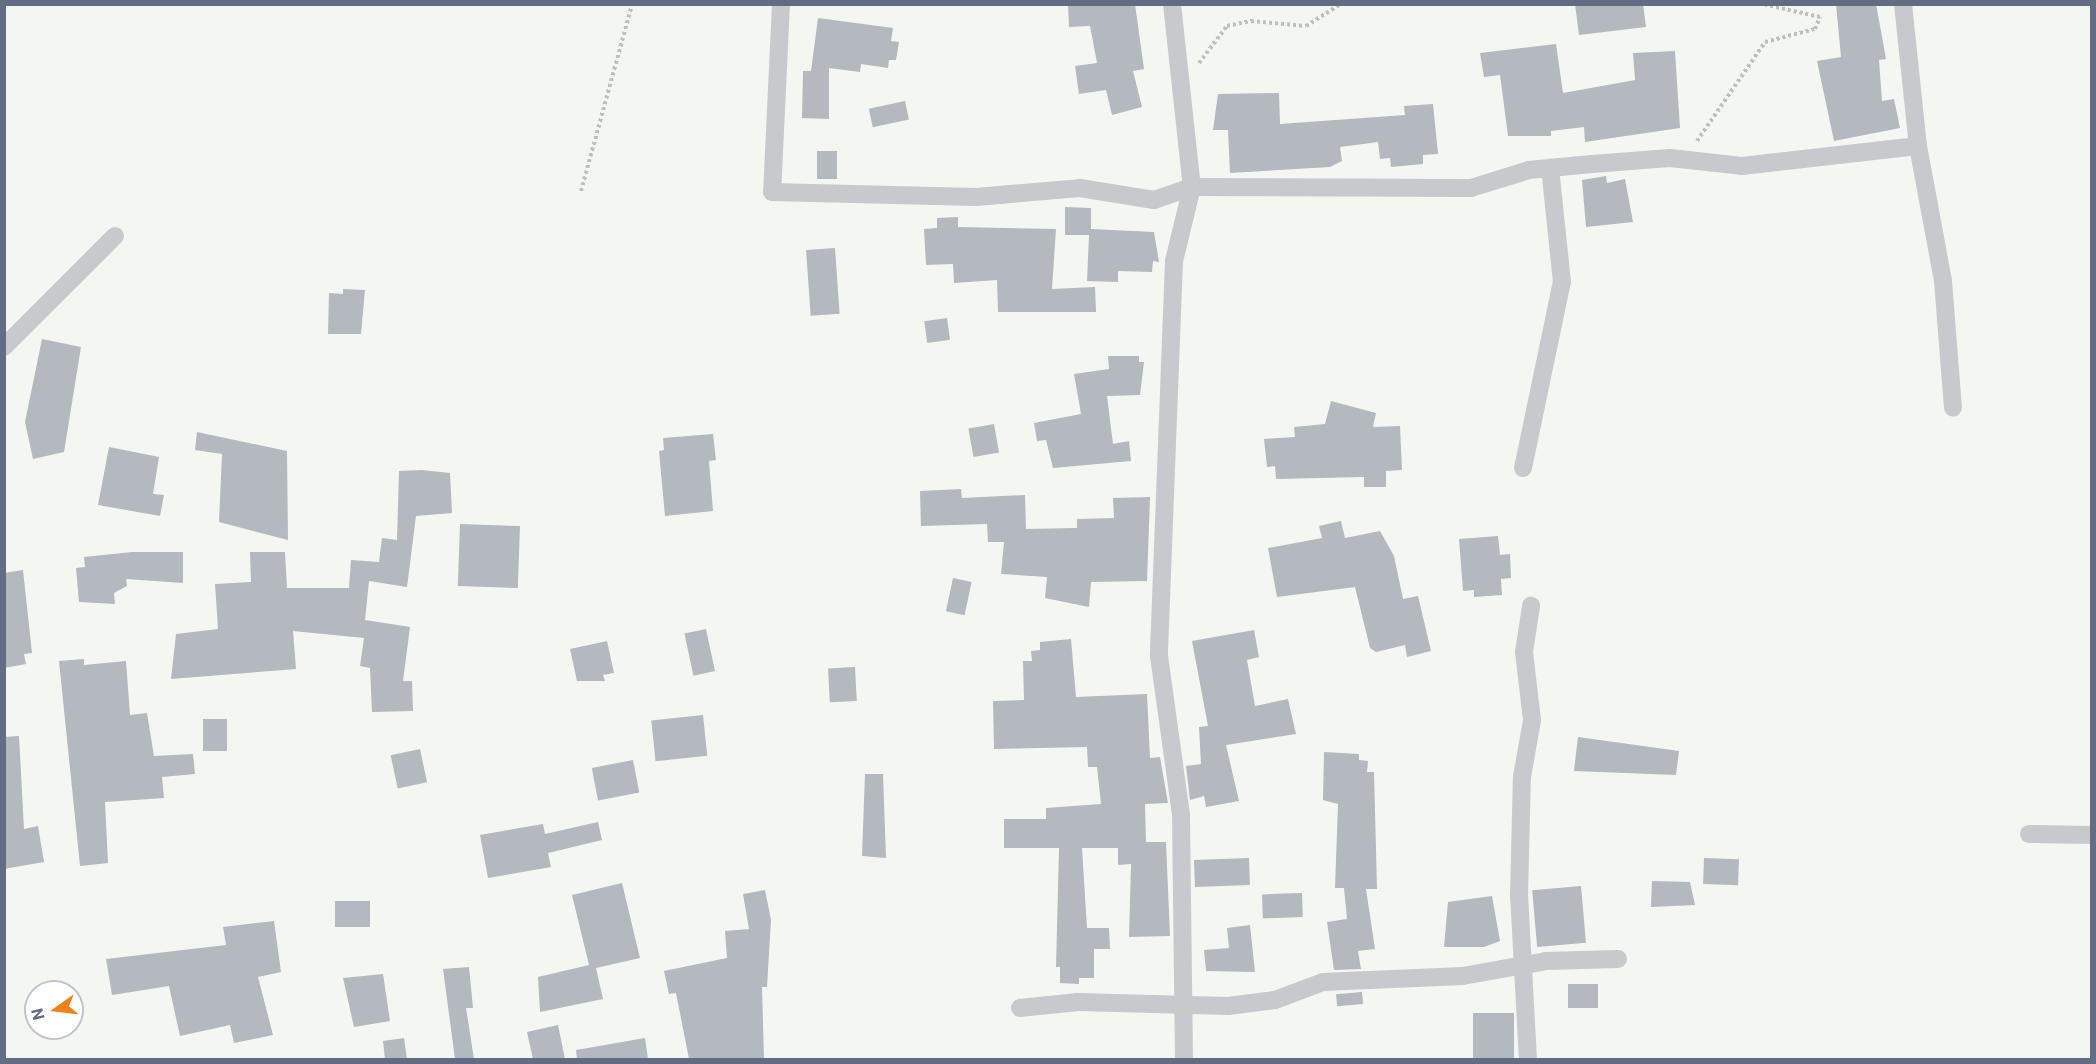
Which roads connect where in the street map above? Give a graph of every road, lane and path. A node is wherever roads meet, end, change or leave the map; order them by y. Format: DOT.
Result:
graph roads {
  1 [pos="632,4"];
  2 [pos="781,4"];
  3 [pos="1172,4"];
  4 [pos="1341,4"];
  5 [pos="1763,4"];
  6 [pos="1903,4"];
  7 [pos="1181,88"];
  8 [pos="1918,146"];
  9 [pos="1670,159"];
  10 [pos="1550,168"];
  11 [pos="1192,187"];
  12 [pos="581,191"];
  13 [pos="115,236"];
  14 [pos="4,346"];
  15 [pos="1953,408"];
  16 [pos="1523,468"];
  17 [pos="1531,606"];
  18 [pos="2029,834"];
  19 [pos="2091,835"];
  20 [pos="1618,959"];
  21 [pos="1525,964"];
  22 [pos="1186,1007"];
  23 [pos="1020,1008"];
  24 [pos="1184,1059"];
  25 [pos="1528,1059"];
  1 -- 12 [label="path"];
  2 -- 11 [label="street"];
  3 -- 7 [label="street"];
  4 -- 7 [label="path"];
  5 -- 9 [label="path"];
  6 -- 8 [label="street"];
  7 -- 11 [label="street"];
  8 -- 9 [label="street"];
  8 -- 15 [label="street"];
  9 -- 10 [label="street"];
  10 -- 11 [label="street"];
  10 -- 16 [label="street"];
  11 -- 22 [label="street"];
  13 -- 14 [label="street"];
  17 -- 21 [label="street"];
  18 -- 19 [label="street"];
  20 -- 21 [label="street"];
  21 -- 22 [label="street"];
  21 -- 25 [label="street"];
  22 -- 23 [label="street"];
  22 -- 24 [label="street"];
}
